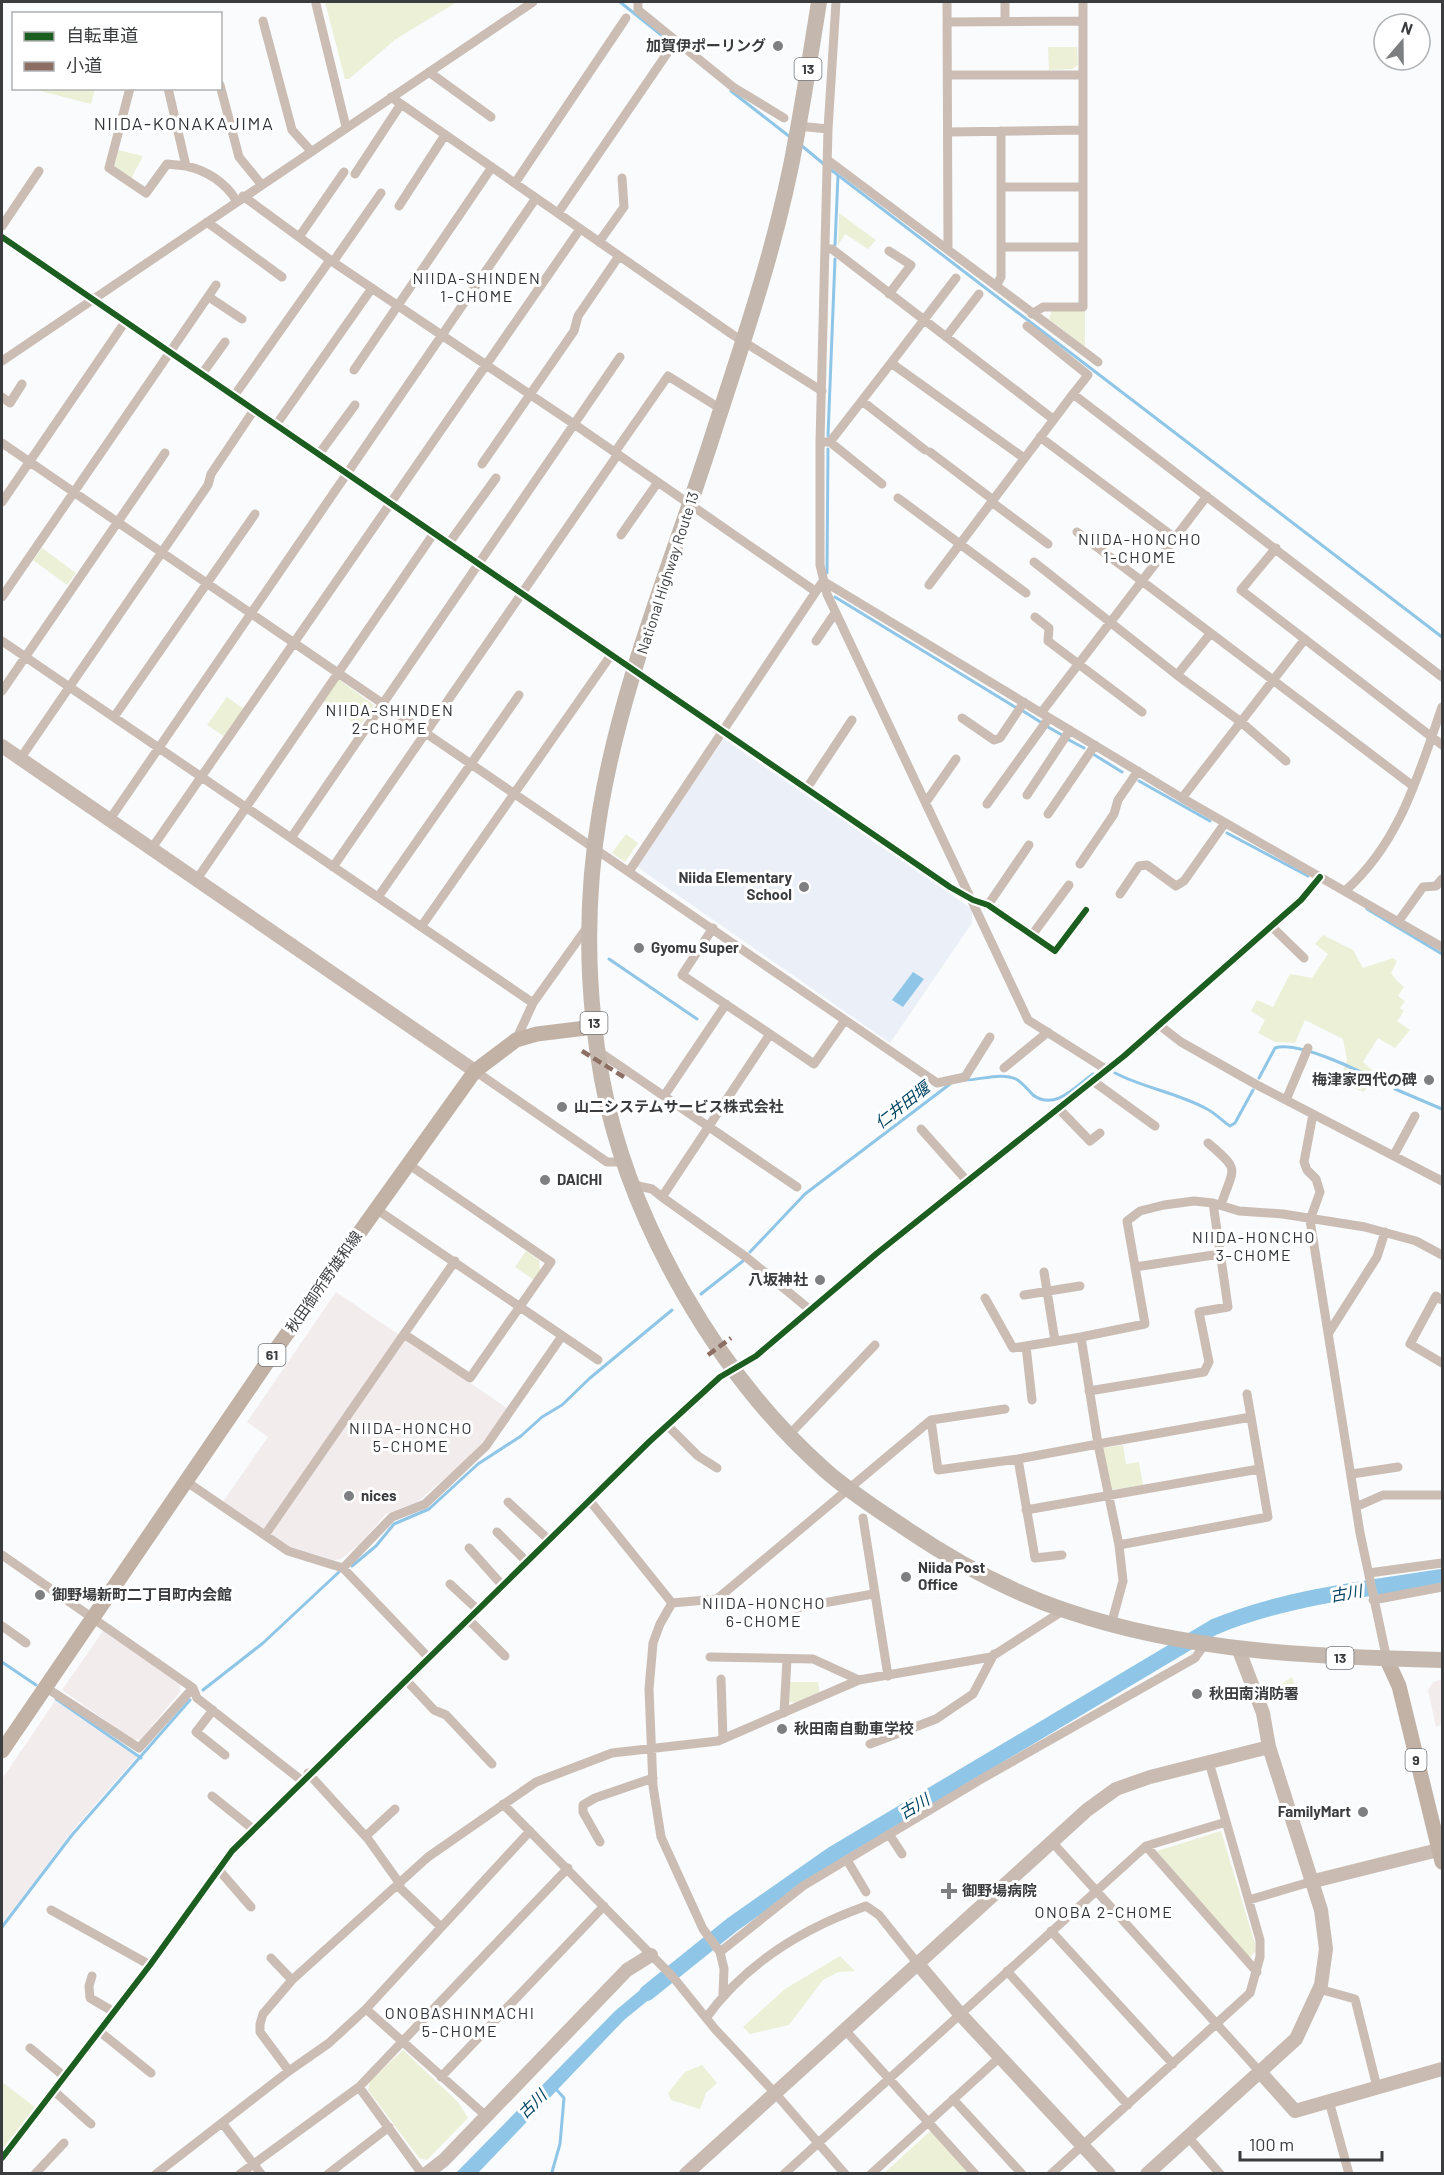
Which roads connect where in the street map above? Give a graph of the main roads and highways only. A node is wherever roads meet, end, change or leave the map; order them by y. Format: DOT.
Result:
graph roads {
  1 [pos="819,2"];
  2 [pos="594,1027"];
  3 [pos="1387,1660"];
  4 [pos="1443,1660"];
  5 [pos="2,1751"];
  6 [pos="1440,1856"];
  1 -- 2 [label="highway, National Highway Route 13 / 13"];
  2 -- 3 [label="highway, National Highway Route 13 / 13"];
  2 -- 5 [label="main road, 秋田御所野雄和線 / 61"];
  3 -- 4 [label="highway, National Highway Route 13 / 13"];
  3 -- 6 [label="main road, 9"];
}
